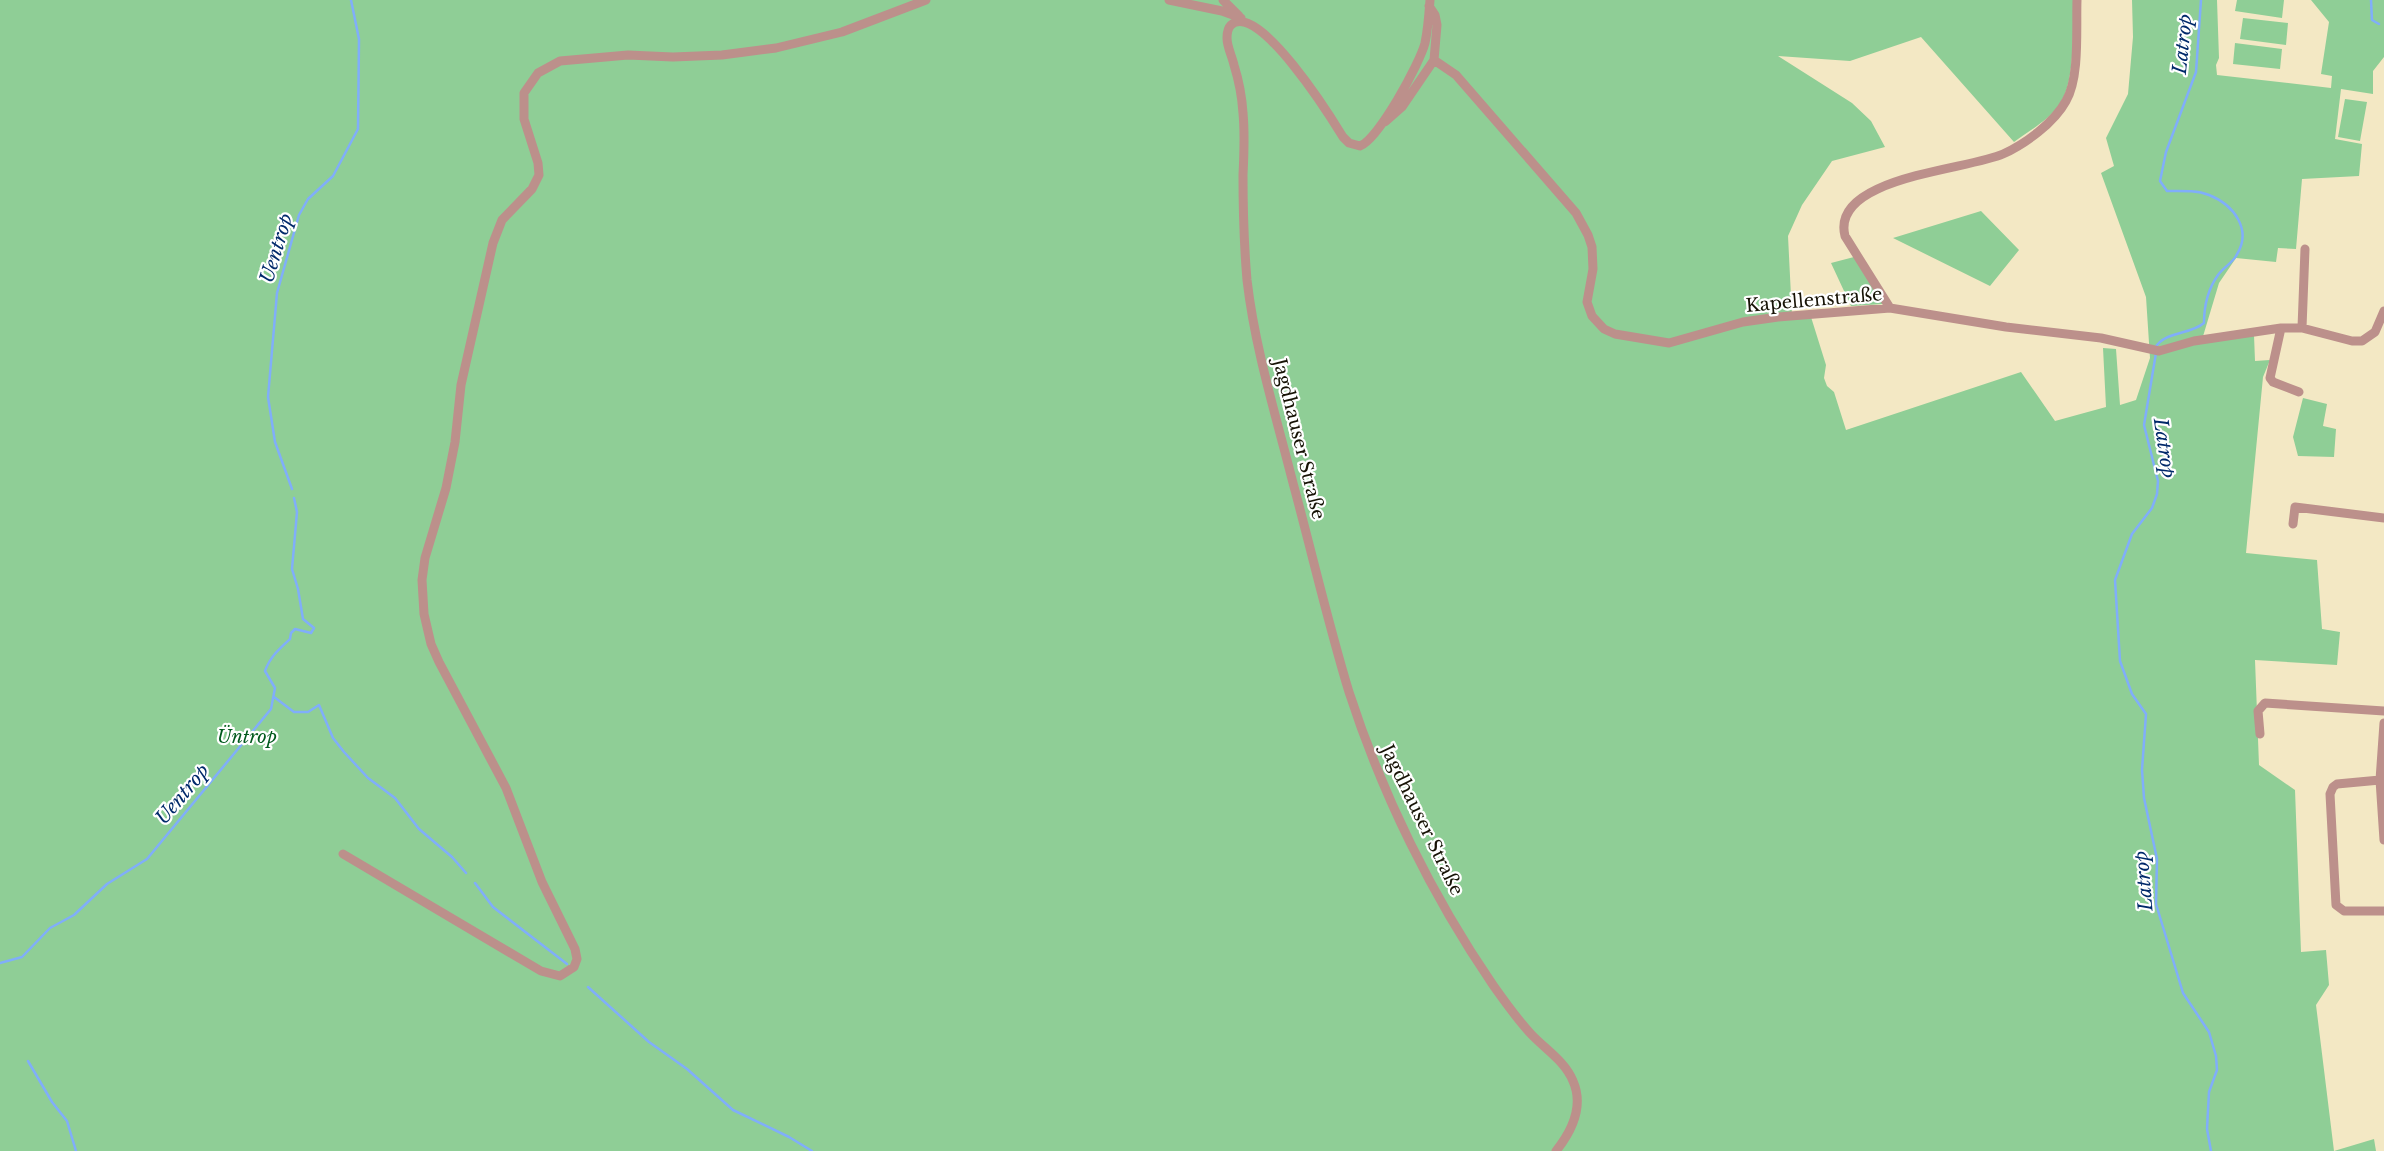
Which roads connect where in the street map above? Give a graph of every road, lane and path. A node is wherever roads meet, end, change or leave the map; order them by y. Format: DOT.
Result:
graph roads {
  1 [pos="926,0"];
  2 [pos="1169,0"];
  3 [pos="1223,0"];
  4 [pos="2077,0"];
  5 [pos="1429,3"];
  6 [pos="1241,18"];
  7 [pos="1434,60"];
  8 [pos="1383,123"];
  9 [pos="2305,249"];
  10 [pos="1890,308"];
  11 [pos="2384,311"];
  12 [pos="2281,328"];
  13 [pos="2302,328"];
  14 [pos="2299,392"];
  15 [pos="2384,518"];
  16 [pos="2293,524"];
  17 [pos="2384,711"];
  18 [pos="2384,723"];
  19 [pos="2260,734"];
  20 [pos="2380,780"];
  21 [pos="2384,840"];
  22 [pos="343,854"];
  23 [pos="2384,911"];
  24 [pos="1556,1151"];
  1 -- 22 [label="street"];
  2 -- 6 [label="street"];
  3 -- 6 [label="street"];
  4 -- 10 [label="street"];
  5 -- 7 [label="street"];
  5 -- 8 [label="street"];
  6 -- 8 [label="street"];
  6 -- 24 [label="street, Jagdhauser Straße"];
  7 -- 8 [label="street"];
  7 -- 10 [label="street, Kapellenstraße"];
  9 -- 13 [label="street"];
  10 -- 12 [label="street, Kapellenstraße"];
  11 -- 13 [label="street, Kapellenstraße"];
  12 -- 13 [label="street, Kapellenstraße"];
  12 -- 14 [label="street"];
  15 -- 16 [label="street"];
  17 -- 19 [label="street"];
  18 -- 20 [label="street"];
  20 -- 21 [label="street"];
  20 -- 23 [label="street"];
}
